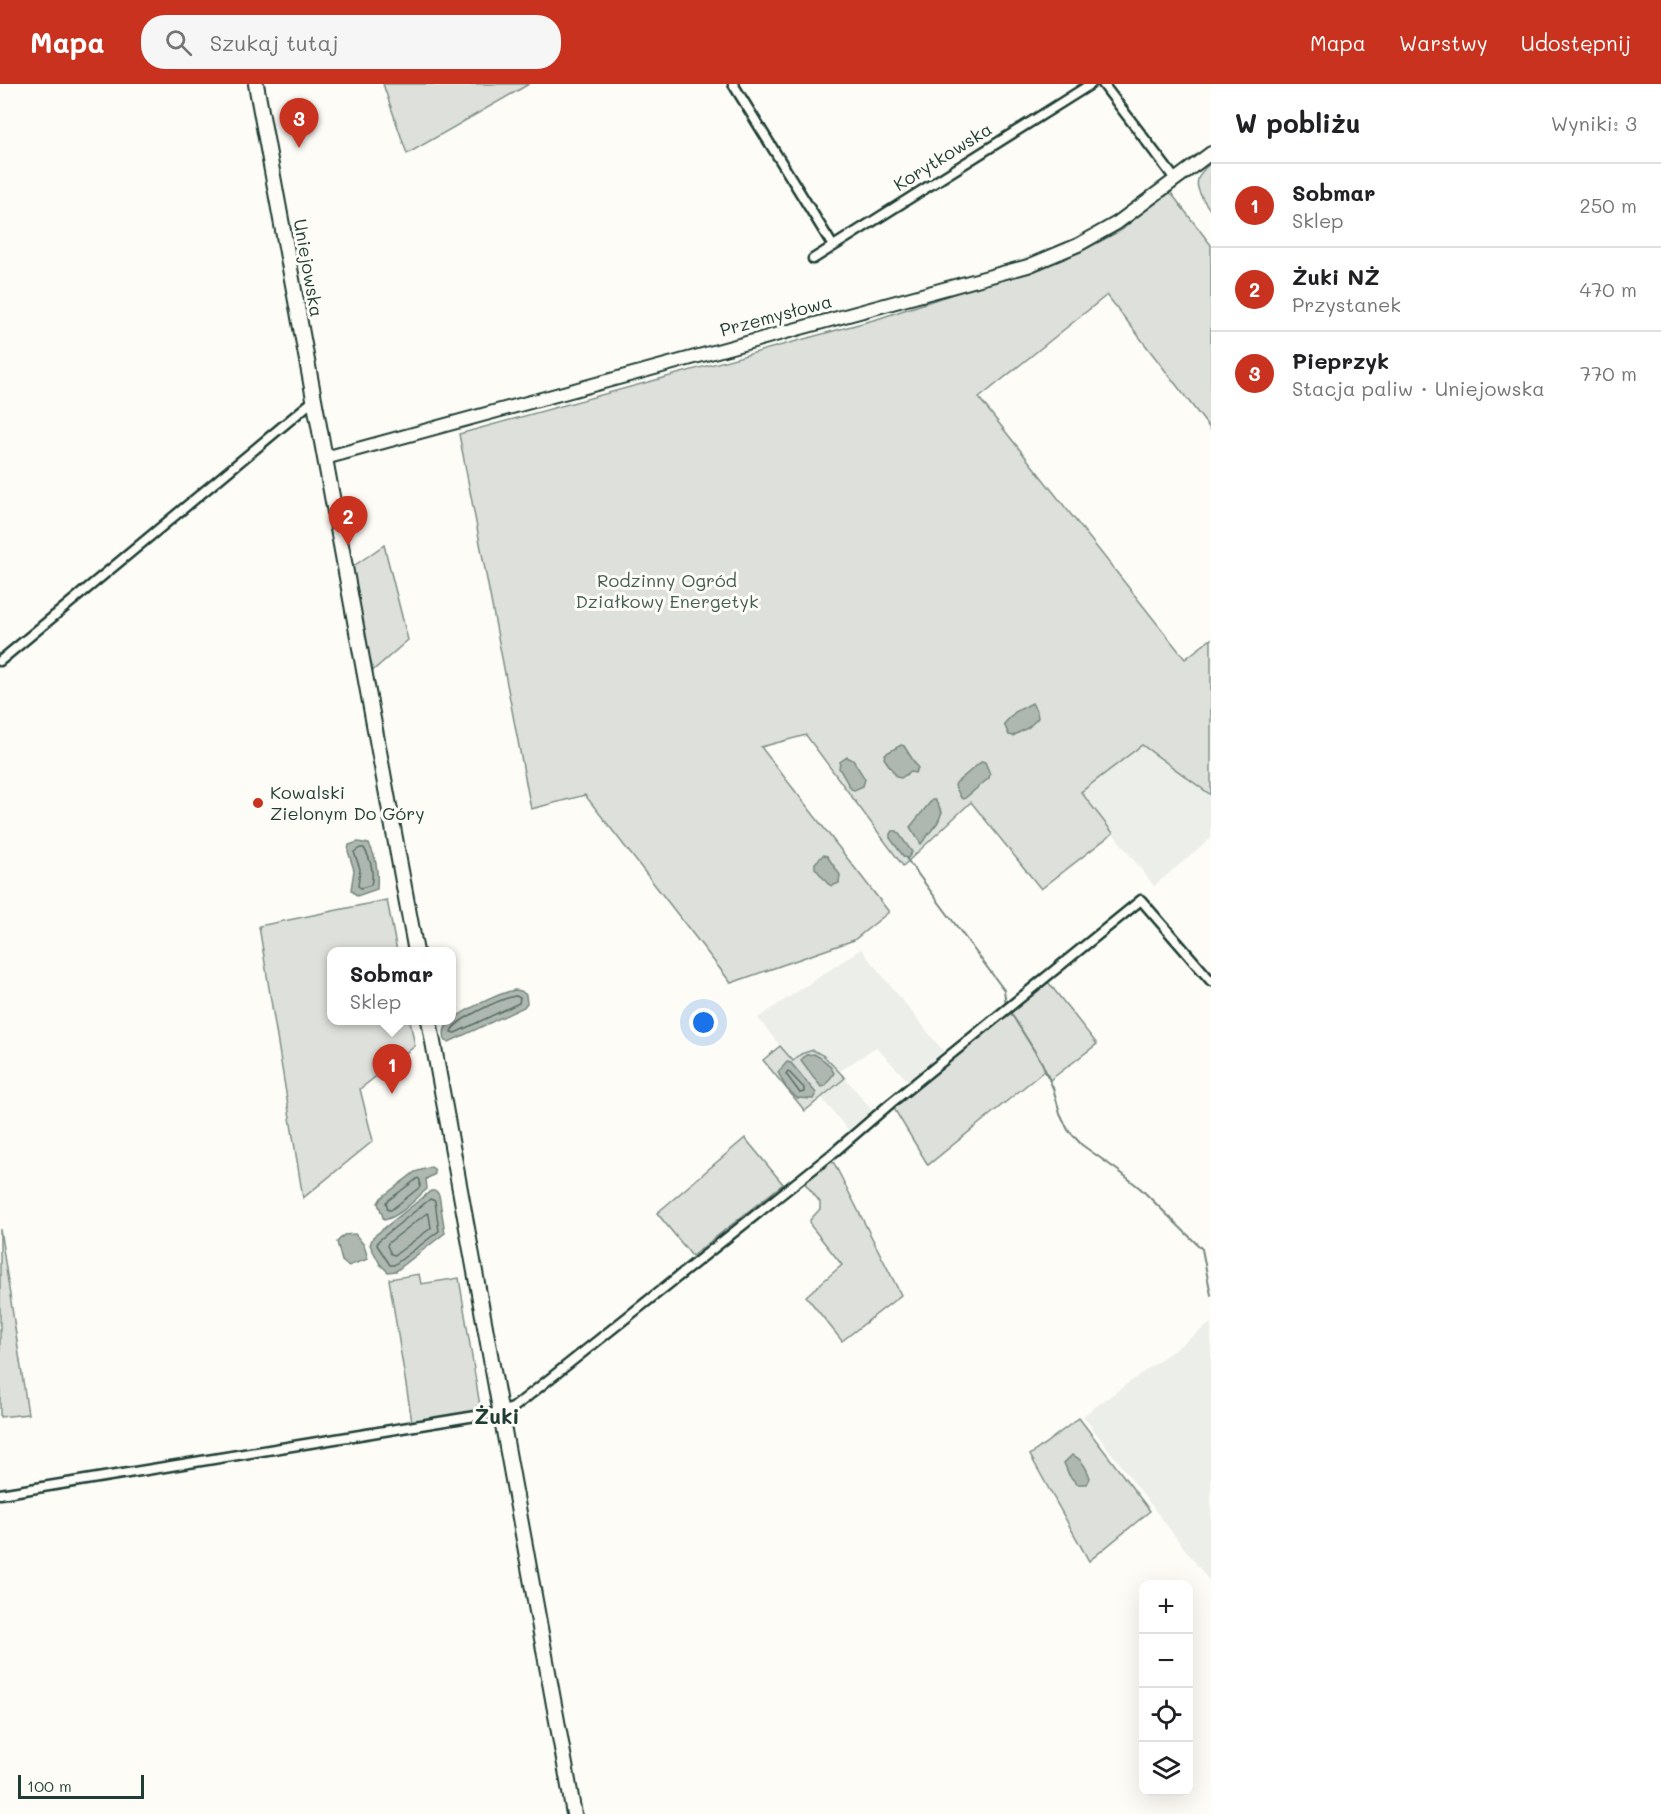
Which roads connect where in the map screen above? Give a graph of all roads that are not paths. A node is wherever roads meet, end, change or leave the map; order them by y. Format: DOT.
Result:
graph roads {
  1 [pos="256,84"];
  2 [pos="733,84"];
  3 [pos="1091,84"];
  4 [pos="1103,84"];
  5 [pos="1211,153"];
  6 [pos="1175,179"];
  7 [pos="833,246"];
  8 [pos="813,259"];
  9 [pos="314,400"];
  10 [pos="325,458"];
  11 [pos="0,661"];
  12 [pos="415,947"];
  13 [pos="1211,981"];
  14 [pos="430,1025"];
  15 [pos="500,1412"];
  16 [pos="0,1494"];
  17 [pos="574,1814"];
  1 -- 9 [label="main road, Uniejowska"];
  2 -- 7 [label="street"];
  3 -- 7 [label="street, Korytkowska"];
  4 -- 6 [label="street"];
  5 -- 6 [label="main road, Przemysłowa"];
  6 -- 10 [label="main road, Przemysłowa"];
  7 -- 8 [label="street, Korytkowska"];
  9 -- 10 [label="main road, Uniejowska"];
  9 -- 11 [label="street"];
  10 -- 12 [label="main road, Uniejowska"];
  13 -- 15 [label="street"];
  14 -- 15 [label="main road"];
  15 -- 16 [label="street"];
  15 -- 17 [label="main road"];
}
